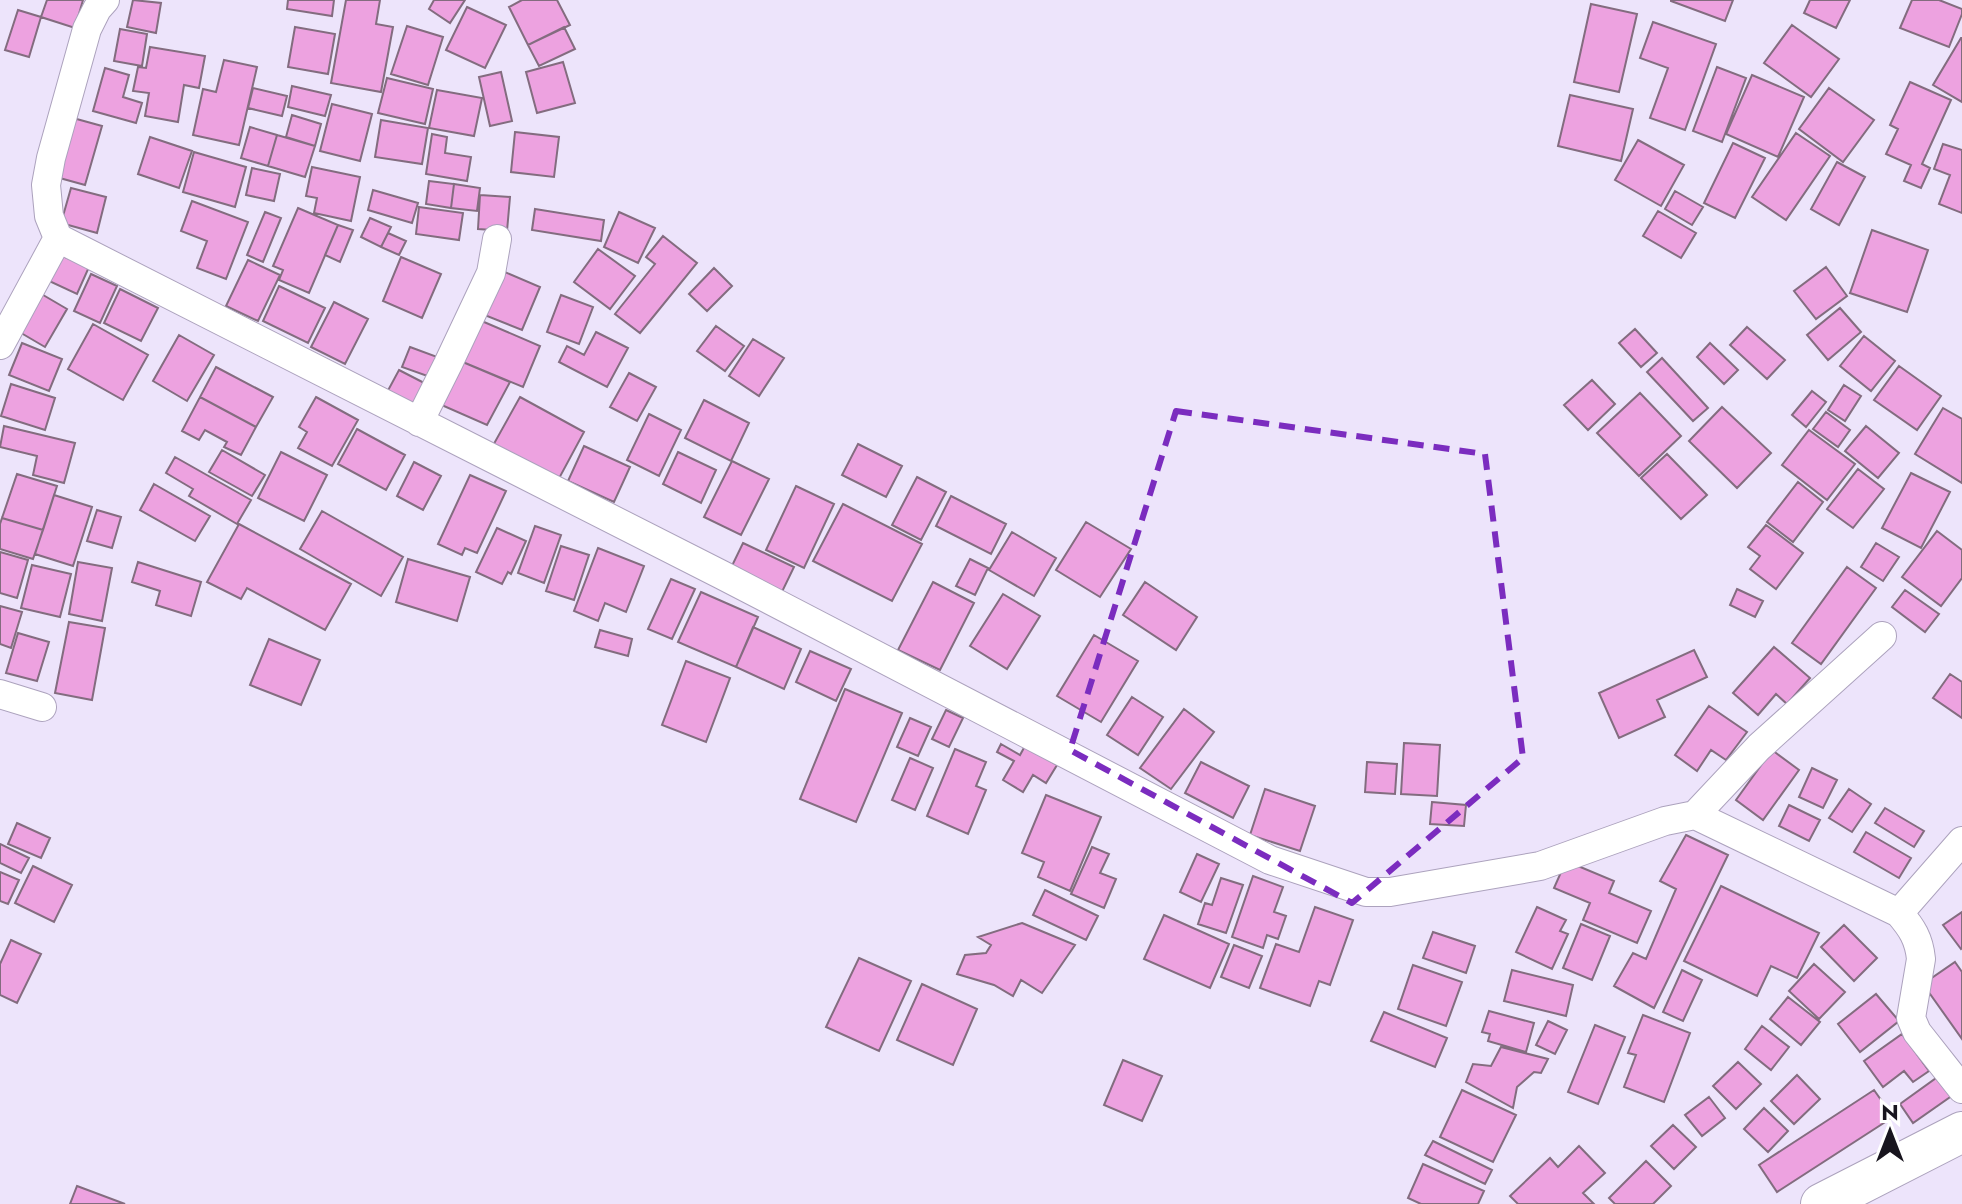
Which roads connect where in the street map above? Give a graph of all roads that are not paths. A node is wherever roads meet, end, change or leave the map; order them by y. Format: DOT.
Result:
graph roads {
  1 [pos="105,0"];
  2 [pos="58,238"];
  3 [pos="497,239"];
  4 [pos="0,345"];
  5 [pos="419,422"];
  6 [pos="1882,636"];
  7 [pos="0,694"];
  8 [pos="42,707"];
  9 [pos="1695,815"];
  10 [pos="1962,841"];
  11 [pos="1899,913"];
  12 [pos="1962,1089"];
  13 [pos="1962,1132"];
  14 [pos="1821,1204"];
  1 -- 2 [label="street"];
  2 -- 4 [label="street"];
  2 -- 5 [label="street"];
  3 -- 5 [label="street"];
  5 -- 9 [label="street"];
  6 -- 9 [label="street"];
  7 -- 8 [label="street"];
  9 -- 11 [label="street"];
  10 -- 11 [label="street"];
  11 -- 12 [label="street"];
  13 -- 14 [label="main road"];
}
